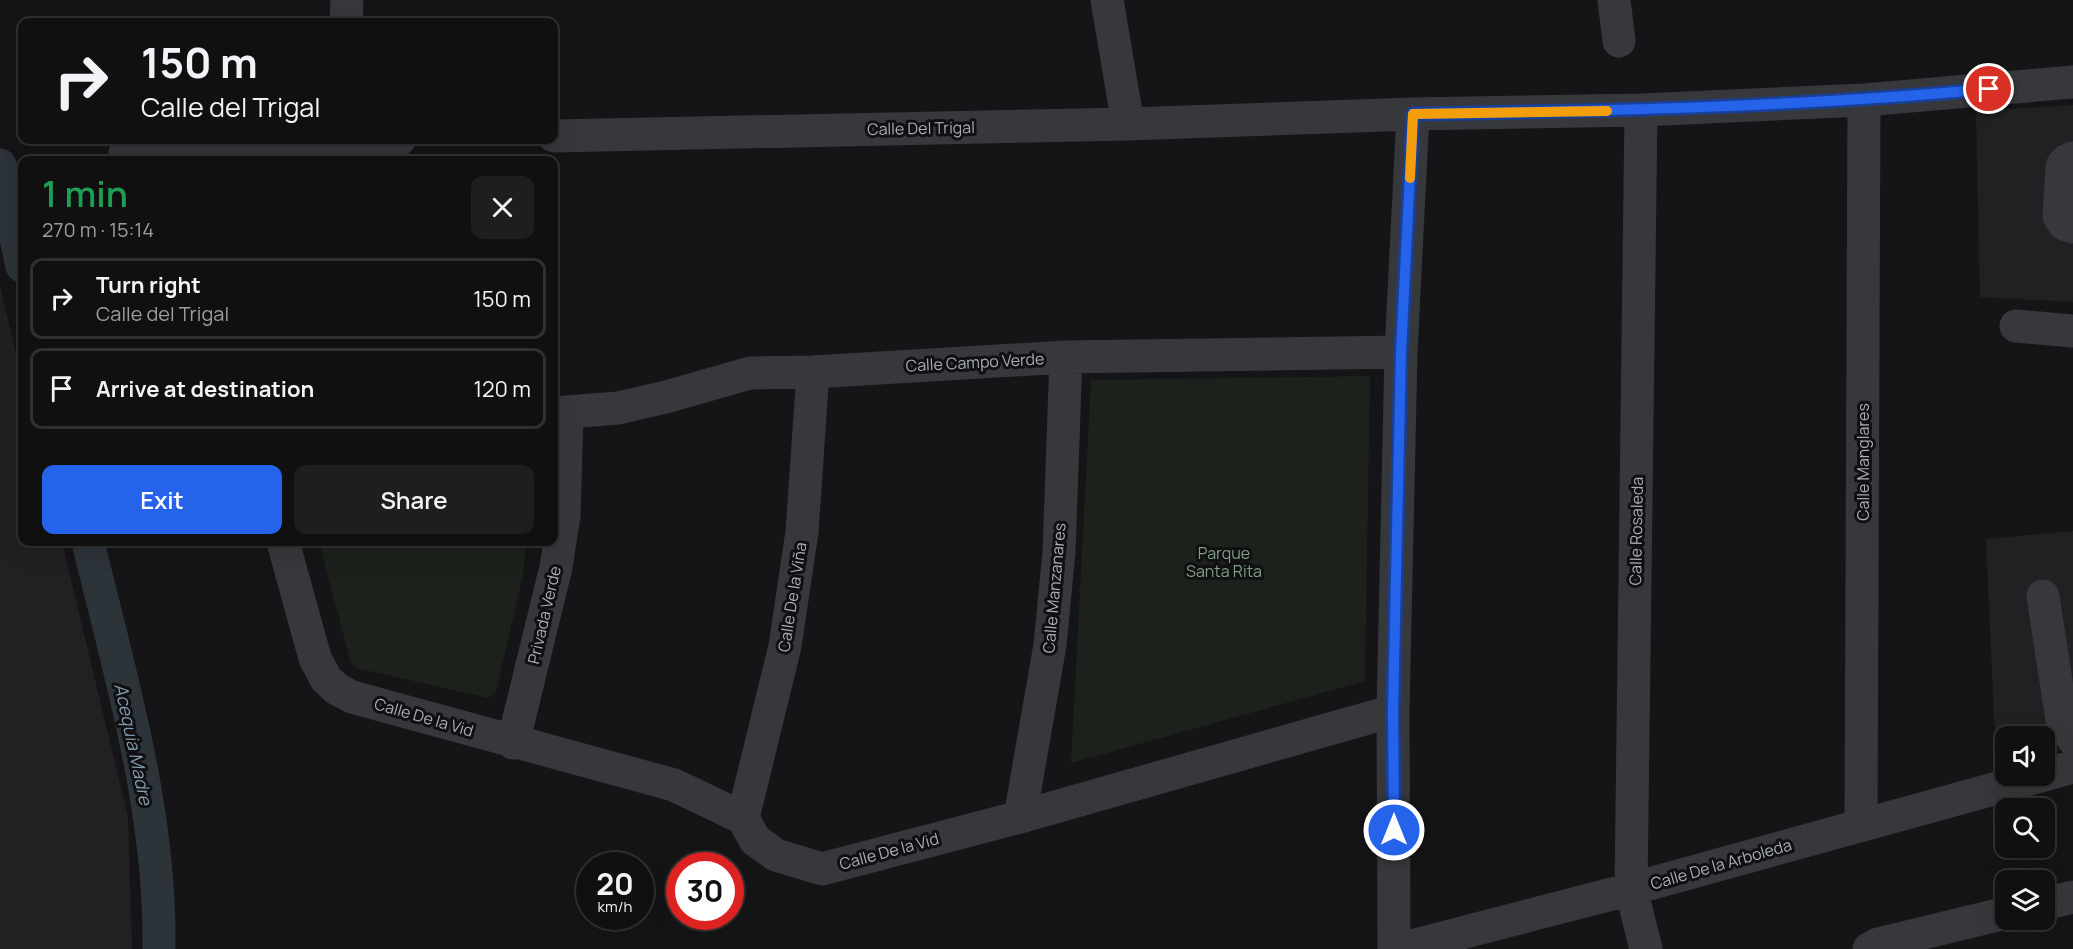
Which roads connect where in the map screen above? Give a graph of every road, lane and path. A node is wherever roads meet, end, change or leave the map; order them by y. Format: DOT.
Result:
graph roads {
  1 [pos="347,0"];
  2 [pos="1107,0"];
  3 [pos="1614,0"];
  4 [pos="346,18"];
  5 [pos="1619,41"];
  6 [pos="2073,82"];
  7 [pos="1864,100"];
  8 [pos="1641,110"];
  9 [pos="1413,114"];
  10 [pos="1128,124"];
  11 [pos="558,136"];
  12 [pos="371,144"];
  13 [pos="350,147"];
  14 [pos="125,153"];
  15 [pos="2073,158"];
  16 [pos="2073,227"];
  17 [pos="2016,326"];
  18 [pos="2073,331"];
  19 [pos="1401,352"];
  20 [pos="1066,357"];
  21 [pos="813,372"];
  22 [pos="560,413"];
  23 [pos="284,546"];
  24 [pos="2043,596"];
  25 [pos="1393,711"];
  26 [pos="2073,739"];
  27 [pos="513,743"];
  28 [pos="2073,767"];
  29 [pos="2055,772"];
  30 [pos="2002,786"];
  31 [pos="1020,817"];
  32 [pos="743,818"];
  33 [pos="1861,824"];
  34 [pos="1631,889"];
  35 [pos="2073,897"];
  36 [pos="2055,901"];
  37 [pos="1995,917"];
  38 [pos="1394,949"];
  39 [pos="1400,949"];
  40 [pos="1646,949"];
  41 [pos="1869,949"];
  1 -- 4 [label="street"];
  2 -- 10 [label="street"];
  3 -- 5 [label="street"];
  6 -- 7 [label="street"];
  7 -- 8 [label="street"];
  7 -- 33 [label="street, Calle Manglares"];
  8 -- 9 [label="street"];
  8 -- 34 [label="street, Calle Rosaleda"];
  9 -- 10 [label="street, Calle Del Trigal"];
  9 -- 19 [label="street"];
  10 -- 11 [label="street, Calle Del Trigal"];
  12 -- 13 [label="street"];
  13 -- 14 [label="street"];
  15 -- 16 [label="street"];
  17 -- 18 [label="street"];
  19 -- 20 [label="street, Calle Campo Verde"];
  19 -- 25 [label="street"];
  20 -- 21 [label="street, Calle Campo Verde"];
  20 -- 31 [label="street, Calle Manzanares"];
  21 -- 22 [label="street, Calle Campo Verde"];
  21 -- 32 [label="street, Calle De la Viña"];
  22 -- 27 [label="street, Privada Verde"];
  23 -- 27 [label="street, Calle De la Vid"];
  24 -- 26 [label="street"];
  25 -- 31 [label="street, Calle De la Vid"];
  25 -- 38 [label="street"];
  27 -- 32 [label="street, Calle De la Vid"];
  28 -- 29 [label="street, Calle De la Arboleda"];
  30 -- 33 [label="street, Calle De la Arboleda"];
  31 -- 32 [label="street, Calle De la Vid"];
  33 -- 34 [label="street, Calle De la Arboleda"];
  34 -- 39 [label="street, Calle De la Arboleda"];
  34 -- 40 [label="street, Calle Rosaleda"];
  35 -- 36 [label="street"];
  37 -- 41 [label="street"];
}
